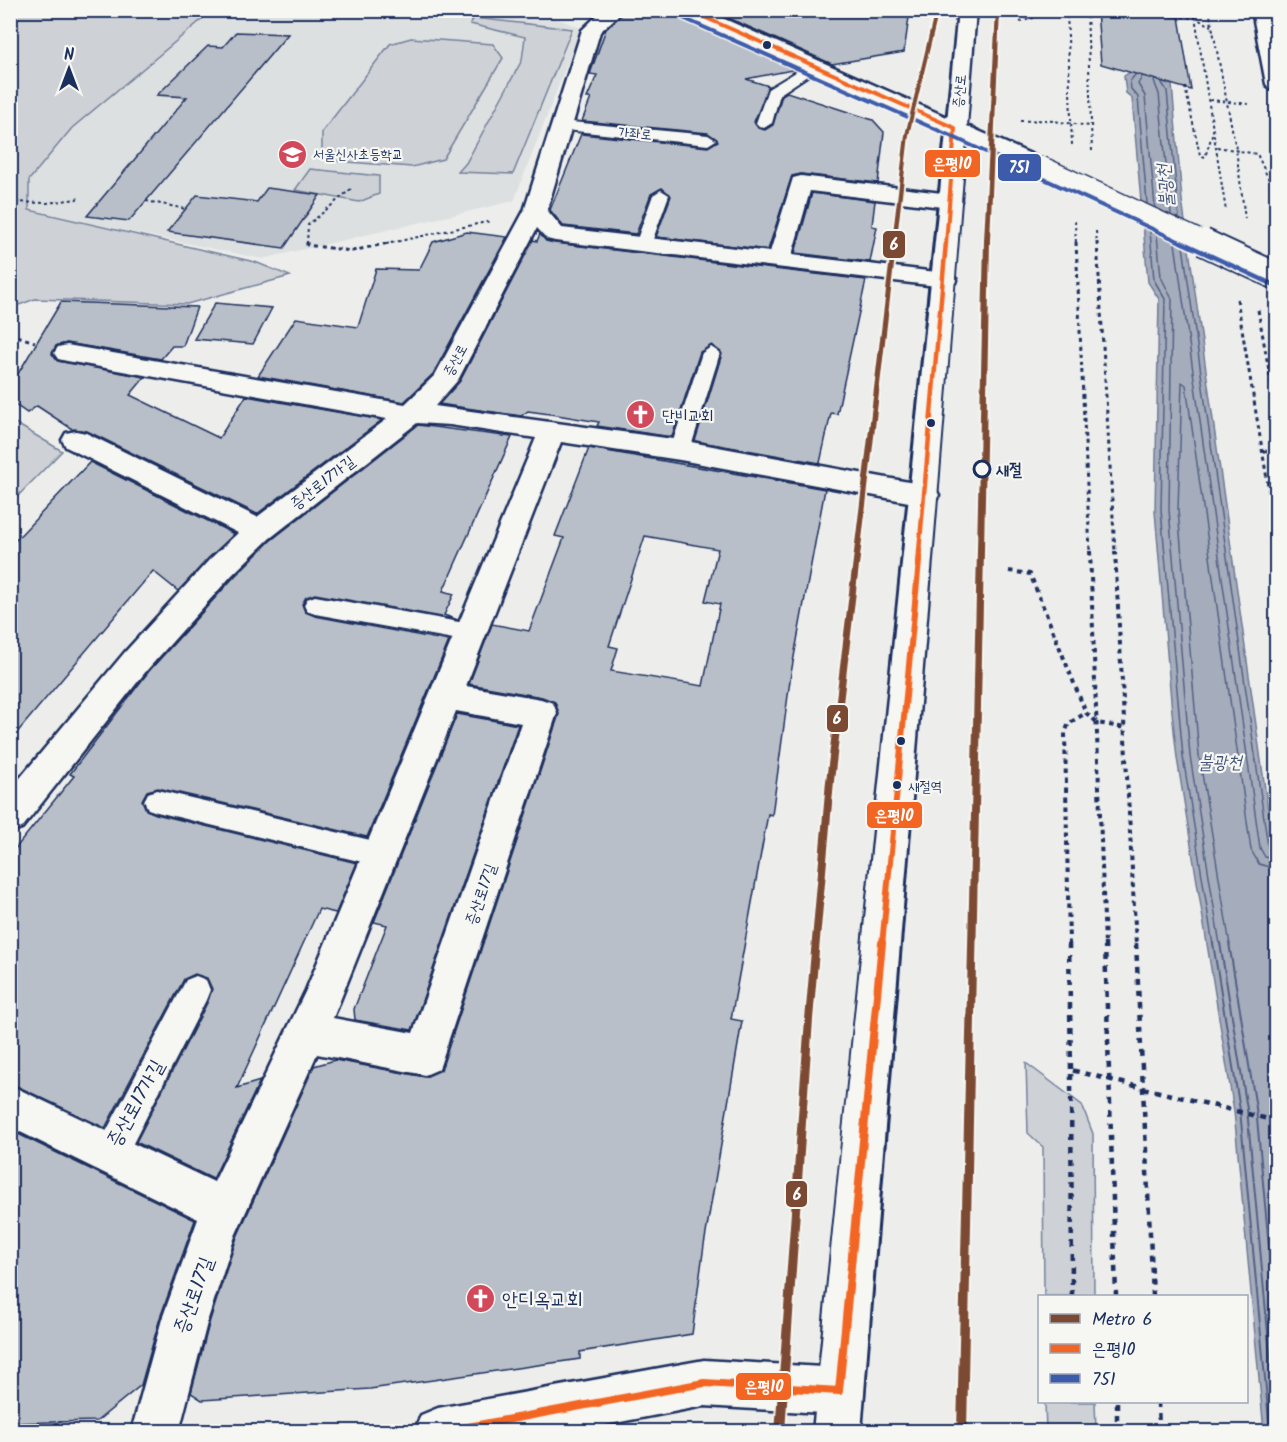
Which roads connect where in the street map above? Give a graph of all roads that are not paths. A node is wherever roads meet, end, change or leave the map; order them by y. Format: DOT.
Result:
graph roads {
  1 [pos="615,10"];
  2 [pos="687,10"];
  3 [pos="967,10"];
  4 [pos="1266,13"];
  5 [pos="814,65"];
  6 [pos="1276,84"];
  7 [pos="764,123"];
  8 [pos="561,126"];
  9 [pos="955,128"];
  10 [pos="708,140"];
  11 [pos="661,195"];
  12 [pos="950,201"];
  13 [pos="535,212"];
  14 [pos="644,242"];
  15 [pos="779,260"];
  16 [pos="1276,276"];
  17 [pos="945,280"];
  18 [pos="711,353"];
  19 [pos="67,354"];
  20 [pos="411,414"];
  21 [pos="552,431"];
  22 [pos="76,440"];
  23 [pos="680,450"];
  24 [pos="926,495"];
  25 [pos="259,531"];
  26 [pos="315,604"];
  27 [pos="470,633"];
  28 [pos="444,695"];
  29 [pos="157,801"];
  30 [pos="10,817"];
  31 [pos="382,855"];
  32 [pos="196,990"];
  33 [pos="308,1033"];
  34 [pos="10,1105"];
  35 [pos="111,1154"];
  36 [pos="224,1209"];
  37 [pos="838,1411"];
  38 [pos="155,1431"];
  39 [pos="438,1431"];
  1 -- 8 [label="street"];
  2 -- 5 [label="street"];
  3 -- 9 [label="street, 증산로"];
  4 -- 6 [label="street"];
  5 -- 7 [label="lane"];
  5 -- 9 [label="street"];
  8 -- 10 [label="lane, 가좌로"];
  8 -- 13 [label="street"];
  9 -- 12 [label="street, 증산로"];
  9 -- 16 [label="street, bridge"];
  11 -- 14 [label="lane"];
  12 -- 15 [label="street"];
  12 -- 17 [label="street, 증산로"];
  13 -- 14 [label="street"];
  13 -- 20 [label="street, 증산로"];
  14 -- 15 [label="street"];
  15 -- 17 [label="street"];
  17 -- 24 [label="street, 증산로"];
  18 -- 23 [label="lane"];
  19 -- 20 [label="street"];
  20 -- 21 [label="street"];
  20 -- 25 [label="street, 증산로17가길"];
  21 -- 23 [label="street"];
  21 -- 27 [label="street, 증산로17길"];
  22 -- 25 [label="street"];
  23 -- 24 [label="street"];
  24 -- 37 [label="street, 증산로"];
  25 -- 30 [label="street, 증산로17가길"];
  26 -- 27 [label="lane"];
  27 -- 28 [label="street, 증산로17길"];
  28 -- 31 [label="street, 증산로17길"];
  28 -- 33 [label="street, 증산로17길"];
  29 -- 31 [label="lane"];
  31 -- 33 [label="street, 증산로17길"];
  32 -- 35 [label="lane, 증산로17가길"];
  33 -- 36 [label="street, 증산로17길"];
  34 -- 35 [label="street, 증산로17가길"];
  35 -- 36 [label="street"];
  36 -- 38 [label="street, 증산로17길"];
  37 -- 39 [label="street"];
}
